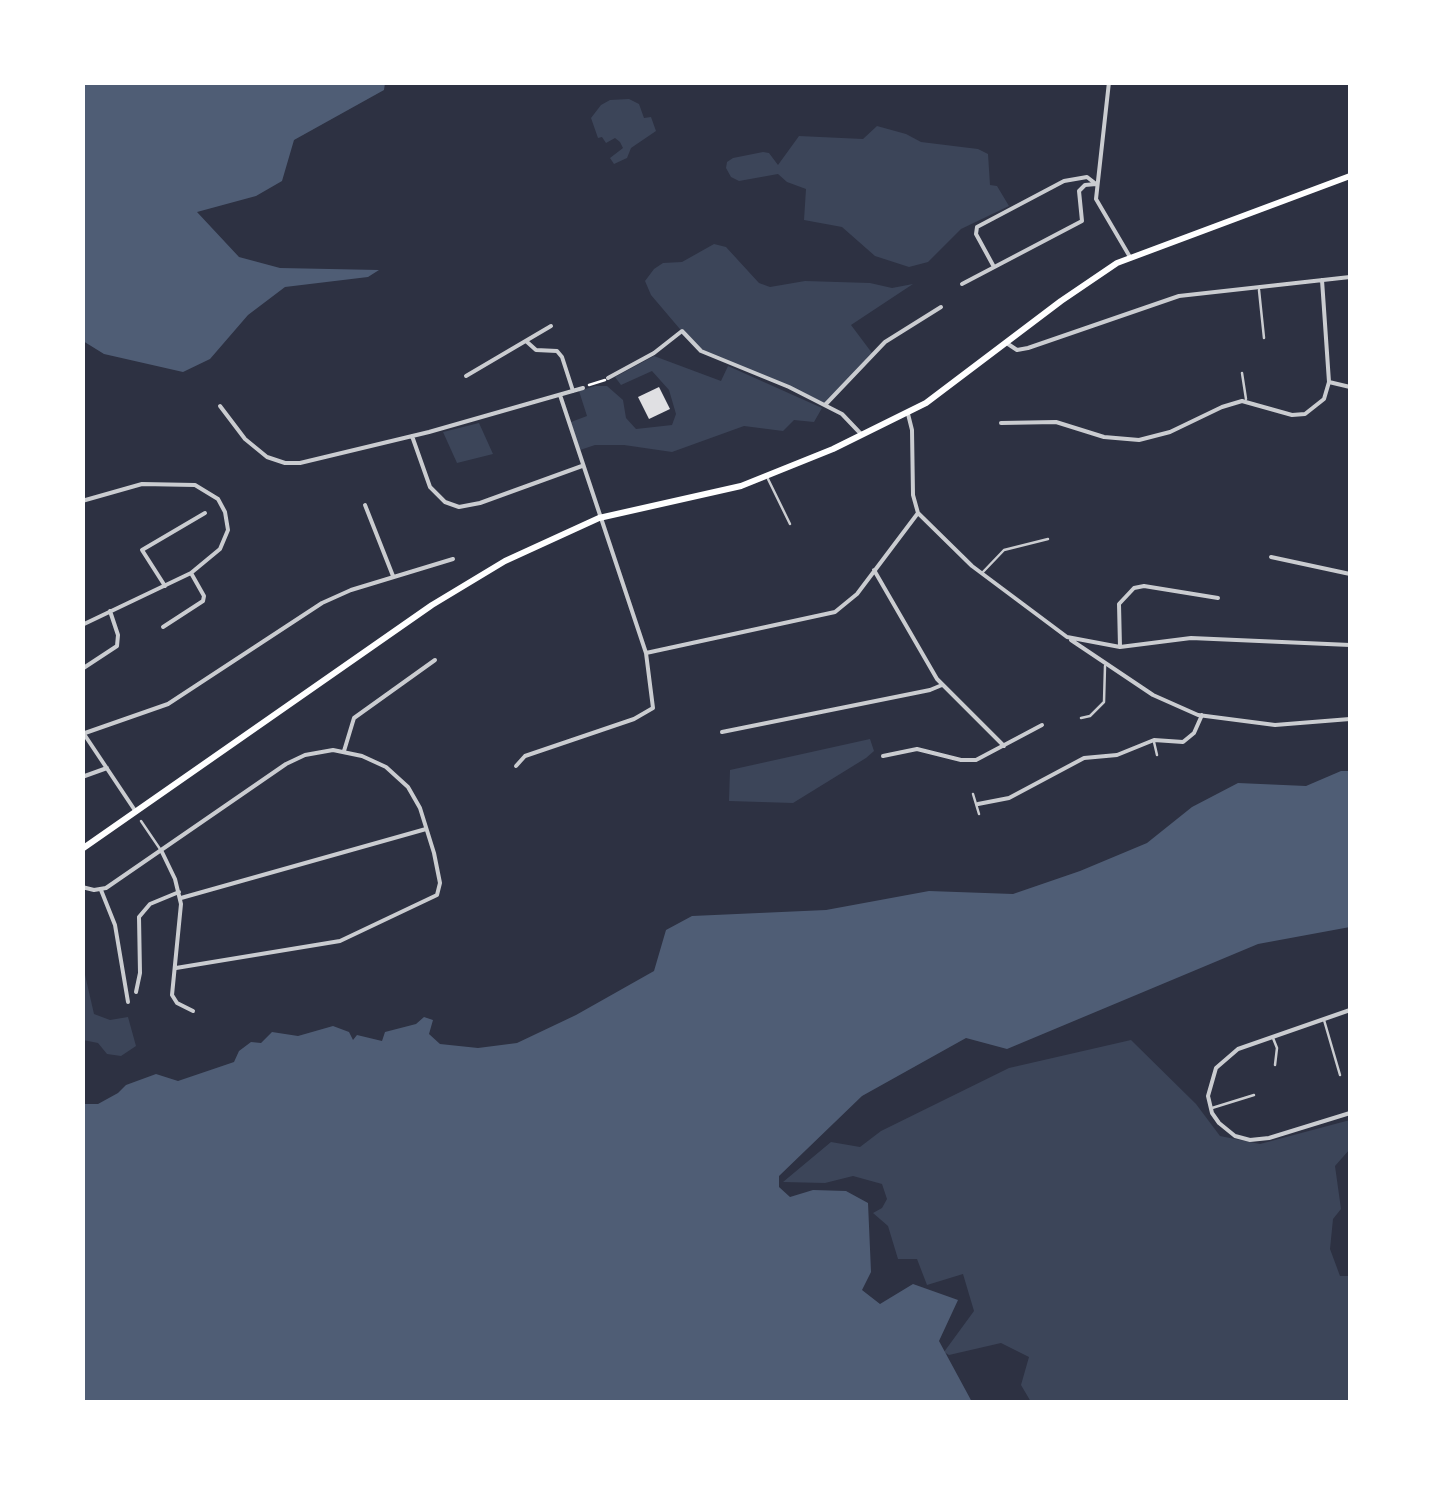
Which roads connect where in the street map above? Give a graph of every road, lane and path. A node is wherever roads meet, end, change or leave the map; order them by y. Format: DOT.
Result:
graph roads {
  1 [pos="1109,82"];
  2 [pos="1350,176"];
  3 [pos="1096,184"];
  4 [pos="1130,257"];
  5 [pos="994,267"];
  6 [pos="1350,277"];
  7 [pos="1322,280"];
  8 [pos="962,284"];
  9 [pos="1259,289"];
  10 [pos="941,307"];
  11 [pos="551,326"];
  12 [pos="1264,338"];
  13 [pos="526,342"];
  14 [pos="1006,342"];
  15 [pos="1242,374"];
  16 [pos="466,376"];
  17 [pos="608,378"];
  18 [pos="1329,382"];
  19 [pos="1350,386"];
  20 [pos="583,388"];
  21 [pos="573,391"];
  22 [pos="560,395"];
  23 [pos="1246,401"];
  24 [pos="824,405"];
  25 [pos="220,406"];
  26 [pos="908,414"];
  27 [pos="1001,423"];
  28 [pos="862,435"];
  29 [pos="412,436"];
  30 [pos="582,466"];
  31 [pos="768,477"];
  32 [pos="82,500"];
  33 [pos="365,504"];
  34 [pos="205,513"];
  35 [pos="918,513"];
  36 [pos="599,518"];
  37 [pos="790,524"];
  38 [pos="1048,538"];
  39 [pos="1271,557"];
  40 [pos="453,559"];
  41 [pos="874,570"];
  42 [pos="191,573"];
  43 [pos="982,573"];
  44 [pos="1350,574"];
  45 [pos="393,576"];
  46 [pos="165,586"];
  47 [pos="1218,598"];
  48 [pos="110,611"];
  49 [pos="82,625"];
  50 [pos="163,627"];
  51 [pos="1067,637"];
  52 [pos="1350,645"];
  53 [pos="1110,646"];
  54 [pos="1120,647"];
  55 [pos="646,653"];
  56 [pos="435,660"];
  57 [pos="1104,663"];
  58 [pos="82,669"];
  59 [pos="942,685"];
  60 [pos="1202,716"];
  61 [pos="1082,718"];
  62 [pos="1350,719"];
  63 [pos="1042,725"];
  64 [pos="84,732"];
  65 [pos="722,732"];
  66 [pos="1154,740"];
  67 [pos="1004,746"];
  68 [pos="344,751"];
  69 [pos="1157,754"];
  70 [pos="883,756"];
  71 [pos="516,766"];
  72 [pos="107,768"];
  73 [pos="82,776"];
  74 [pos="972,794"];
  75 [pos="978,804"];
  76 [pos="136,812"];
  77 [pos="979,814"];
  78 [pos="141,821"];
  79 [pos="426,829"];
  80 [pos="82,849"];
  81 [pos="161,850"];
  82 [pos="82,887"];
  83 [pos="101,890"];
  84 [pos="180,895"];
  85 [pos="176,968"];
  86 [pos="136,992"];
  87 [pos="128,1002"];
  88 [pos="1350,1010"];
  89 [pos="193,1011"];
  90 [pos="1324,1019"];
  91 [pos="1273,1036"];
  92 [pos="1275,1065"];
  93 [pos="1340,1075"];
  94 [pos="1254,1094"];
  95 [pos="1210,1108"];
  96 [pos="1350,1113"];
  1 -- 3 [label="street"];
  2 -- 4 [label="main road"];
  3 -- 4 [label="street"];
  3 -- 5 [label="street"];
  3 -- 5 [label="street"];
  4 -- 14 [label="main road"];
  5 -- 8 [label="street"];
  6 -- 7 [label="street"];
  7 -- 9 [label="street"];
  7 -- 18 [label="street"];
  9 -- 12 [label="lane"];
  9 -- 14 [label="street"];
  10 -- 24 [label="street"];
  11 -- 13 [label="street"];
  13 -- 16 [label="street"];
  13 -- 21 [label="street"];
  14 -- 26 [label="main road"];
  15 -- 23 [label="lane"];
  17 -- 20 [label="path"];
  17 -- 24 [label="street"];
  18 -- 19 [label="street"];
  18 -- 23 [label="street"];
  20 -- 21 [label="street"];
  21 -- 22 [label="street"];
  22 -- 29 [label="street"];
  22 -- 30 [label="street"];
  23 -- 27 [label="street"];
  24 -- 28 [label="street"];
  25 -- 29 [label="street"];
  26 -- 28 [label="main road"];
  26 -- 35 [label="street"];
  28 -- 31 [label="main road"];
  29 -- 30 [label="street"];
  30 -- 36 [label="street"];
  31 -- 36 [label="main road"];
  31 -- 37 [label="lane"];
  32 -- 42 [label="street"];
  33 -- 45 [label="street"];
  34 -- 46 [label="street"];
  35 -- 41 [label="street"];
  35 -- 43 [label="street"];
  36 -- 55 [label="street"];
  36 -- 76 [label="main road"];
  38 -- 43 [label="lane"];
  39 -- 44 [label="street"];
  40 -- 45 [label="street"];
  41 -- 55 [label="street"];
  41 -- 59 [label="street"];
  42 -- 46 [label="street"];
  42 -- 50 [label="street"];
  43 -- 51 [label="street"];
  45 -- 64 [label="street"];
  46 -- 48 [label="street"];
  47 -- 54 [label="street"];
  48 -- 49 [label="street"];
  48 -- 58 [label="street"];
  51 -- 53 [label="street"];
  51 -- 57 [label="street"];
  52 -- 54 [label="street"];
  53 -- 54 [label="street"];
  53 -- 57 [label="street"];
  55 -- 71 [label="street"];
  56 -- 68 [label="street"];
  57 -- 60 [label="street"];
  57 -- 61 [label="lane"];
  59 -- 65 [label="street"];
  59 -- 67 [label="street"];
  60 -- 62 [label="street"];
  60 -- 66 [label="street"];
  63 -- 67 [label="street"];
  64 -- 72 [label="street"];
  66 -- 69 [label="lane"];
  66 -- 75 [label="street"];
  67 -- 70 [label="street"];
  68 -- 79 [label="street"];
  68 -- 81 [label="street"];
  72 -- 73 [label="street"];
  72 -- 76 [label="street"];
  74 -- 75 [label="lane"];
  75 -- 77 [label="lane"];
  76 -- 80 [label="main road"];
  78 -- 81 [label="lane"];
  79 -- 84 [label="street"];
  79 -- 85 [label="street"];
  81 -- 83 [label="street"];
  81 -- 84 [label="street"];
  82 -- 83 [label="street"];
  83 -- 87 [label="street"];
  84 -- 85 [label="street"];
  84 -- 86 [label="street"];
  85 -- 89 [label="street"];
  88 -- 90 [label="street"];
  90 -- 91 [label="street"];
  90 -- 93 [label="lane"];
  91 -- 92 [label="lane"];
  91 -- 95 [label="street"];
  94 -- 95 [label="lane"];
  95 -- 96 [label="street"];
}
